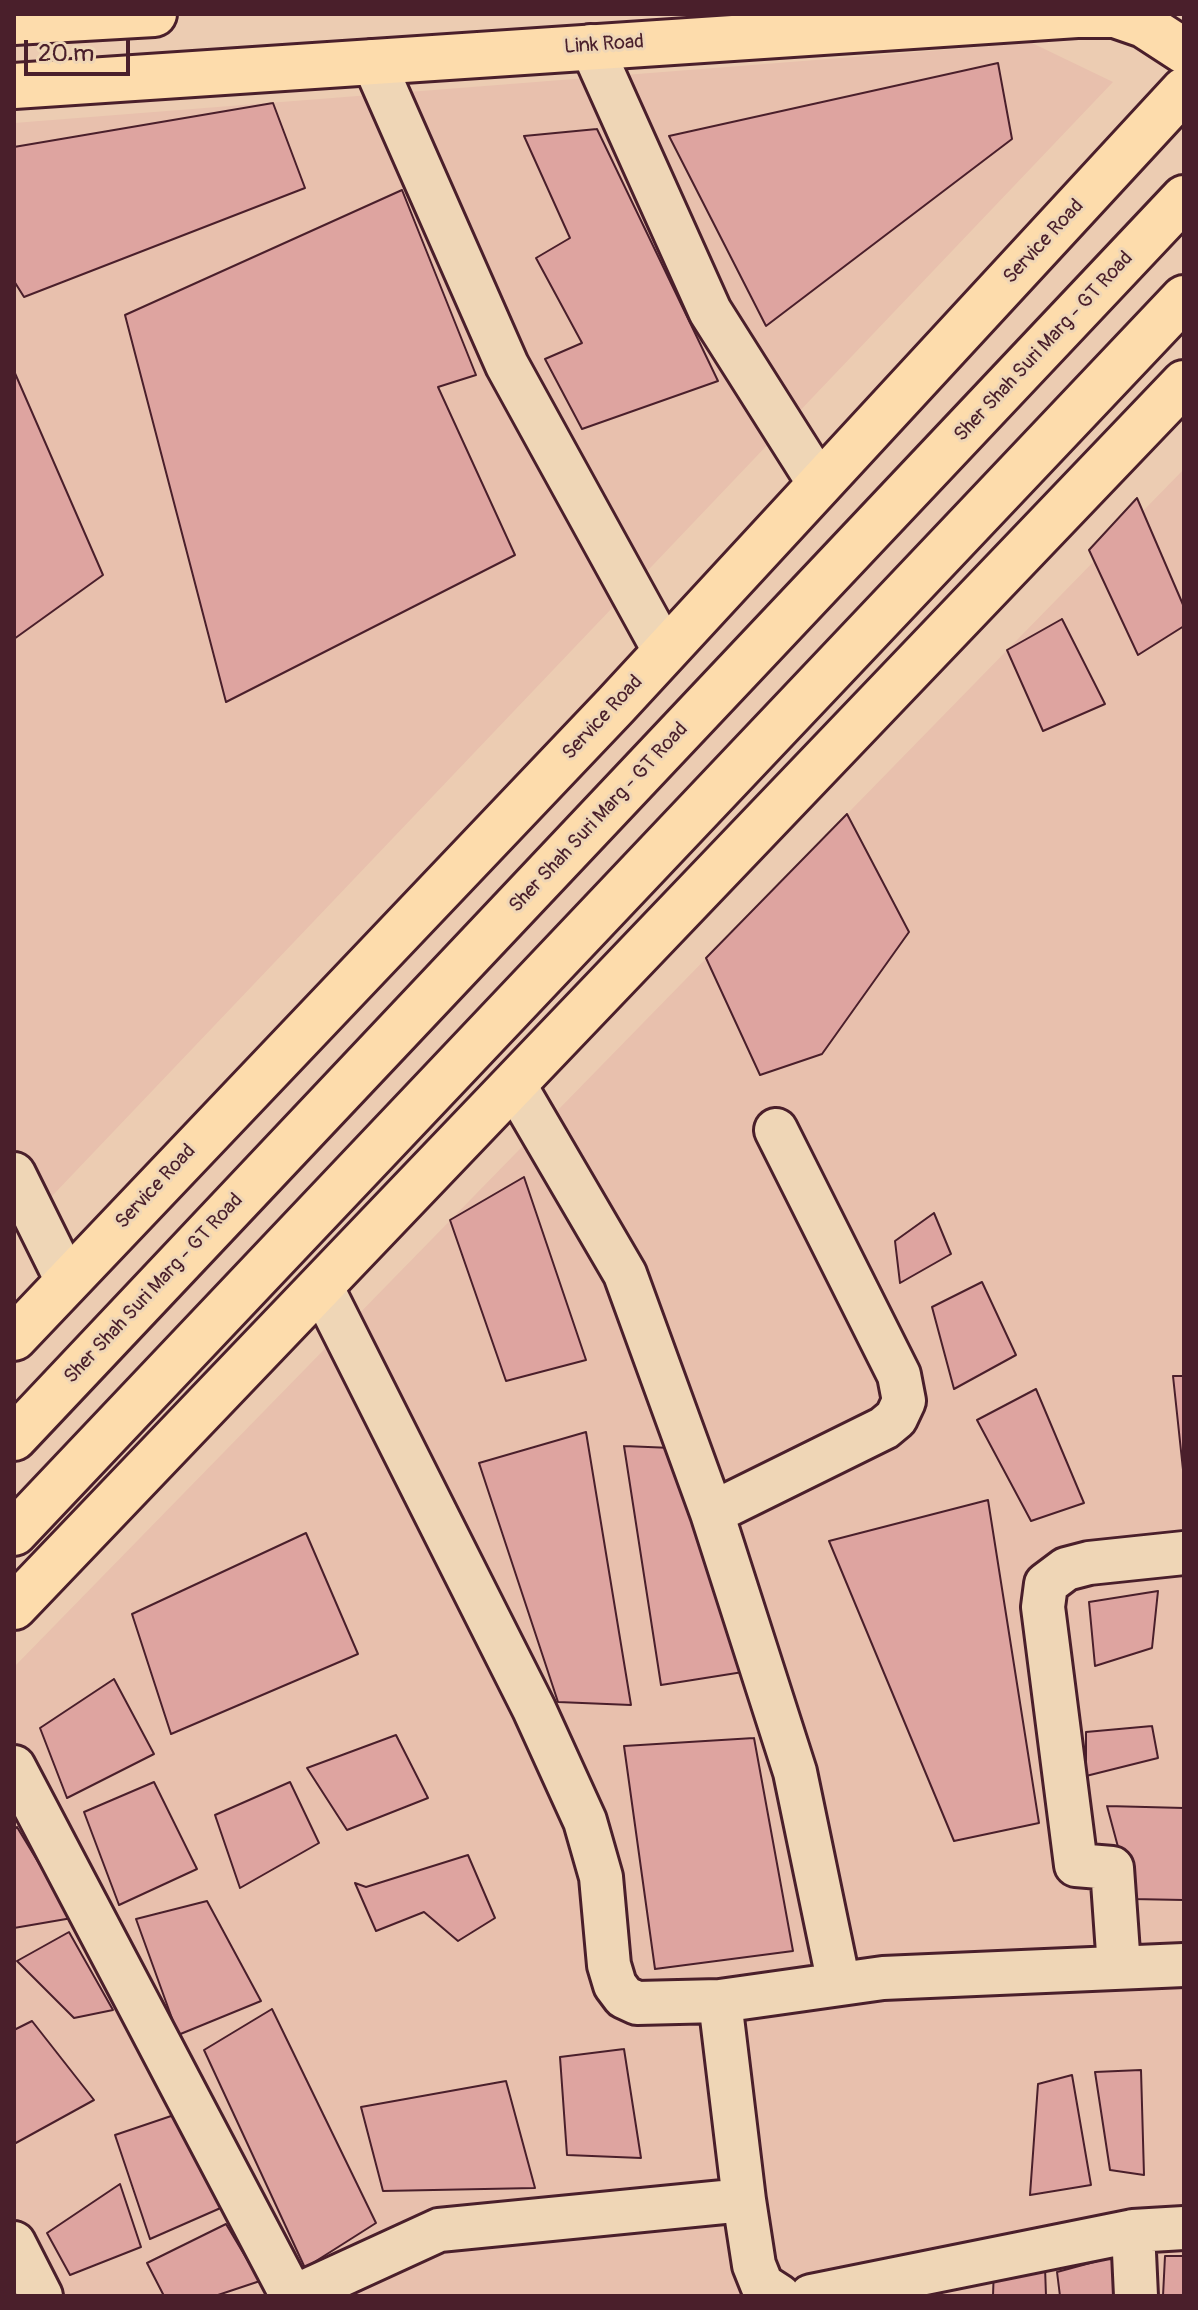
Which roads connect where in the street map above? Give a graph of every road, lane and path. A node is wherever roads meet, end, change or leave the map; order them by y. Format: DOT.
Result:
graph roads {
  1 [pos="137,14"];
  2 [pos="14,22"];
  3 [pos="591,46"];
  4 [pos="1184,51"];
  5 [pos="373,61"];
  6 [pos="14,86"];
  7 [pos="1184,90"];
  8 [pos="1184,198"];
  9 [pos="1184,298"];
  10 [pos="1184,383"];
  11 [pos="820,485"];
  12 [pos="665,652"];
  13 [pos="514,1084"];
  14 [pos="776,1130"];
  15 [pos="14,1174"];
  16 [pos="67,1281"];
  17 [pos="321,1286"];
  18 [pos="14,1338"];
  19 [pos="14,1438"];
  20 [pos="712,1513"];
  21 [pos="14,1533"];
  22 [pos="1184,1553"];
  23 [pos="14,1607"];
  24 [pos="14,1767"];
  25 [pos="1184,1965"];
  26 [pos="1119,1967"];
  27 [pos="839,1984"];
  28 [pos="720,2001"];
  29 [pos="744,2200"];
  30 [pos="1184,2228"];
  31 [pos="1133,2231"];
  32 [pos="14,2243"];
  33 [pos="41,2296"];
  34 [pos="294,2296"];
  35 [pos="779,2296"];
  36 [pos="811,2296"];
  37 [pos="1136,2296"];
  1 -- 2 [label="main road"];
  3 -- 4 [label="main road, Link Road"];
  3 -- 5 [label="main road, Link Road"];
  3 -- 11 [label="street"];
  5 -- 6 [label="main road, Link Road"];
  5 -- 12 [label="street"];
  7 -- 11 [label="main road, Service Road"];
  8 -- 19 [label="main road, Sher Shah Suri Marg - GT Road"];
  9 -- 21 [label="main road"];
  10 -- 13 [label="main road"];
  11 -- 12 [label="main road, Service Road"];
  12 -- 16 [label="main road, Service Road"];
  13 -- 17 [label="main road"];
  13 -- 20 [label="street"];
  14 -- 20 [label="street"];
  15 -- 16 [label="street"];
  16 -- 18 [label="main road, Service Road"];
  17 -- 23 [label="main road"];
  17 -- 28 [label="street"];
  20 -- 27 [label="street"];
  22 -- 26 [label="street"];
  24 -- 34 [label="street"];
  25 -- 26 [label="street"];
  26 -- 27 [label="street"];
  27 -- 28 [label="street"];
  28 -- 29 [label="street"];
  29 -- 34 [label="street"];
  29 -- 35 [label="street"];
  30 -- 31 [label="street"];
  31 -- 36 [label="street"];
  31 -- 37 [label="street"];
  32 -- 33 [label="street"];
}
